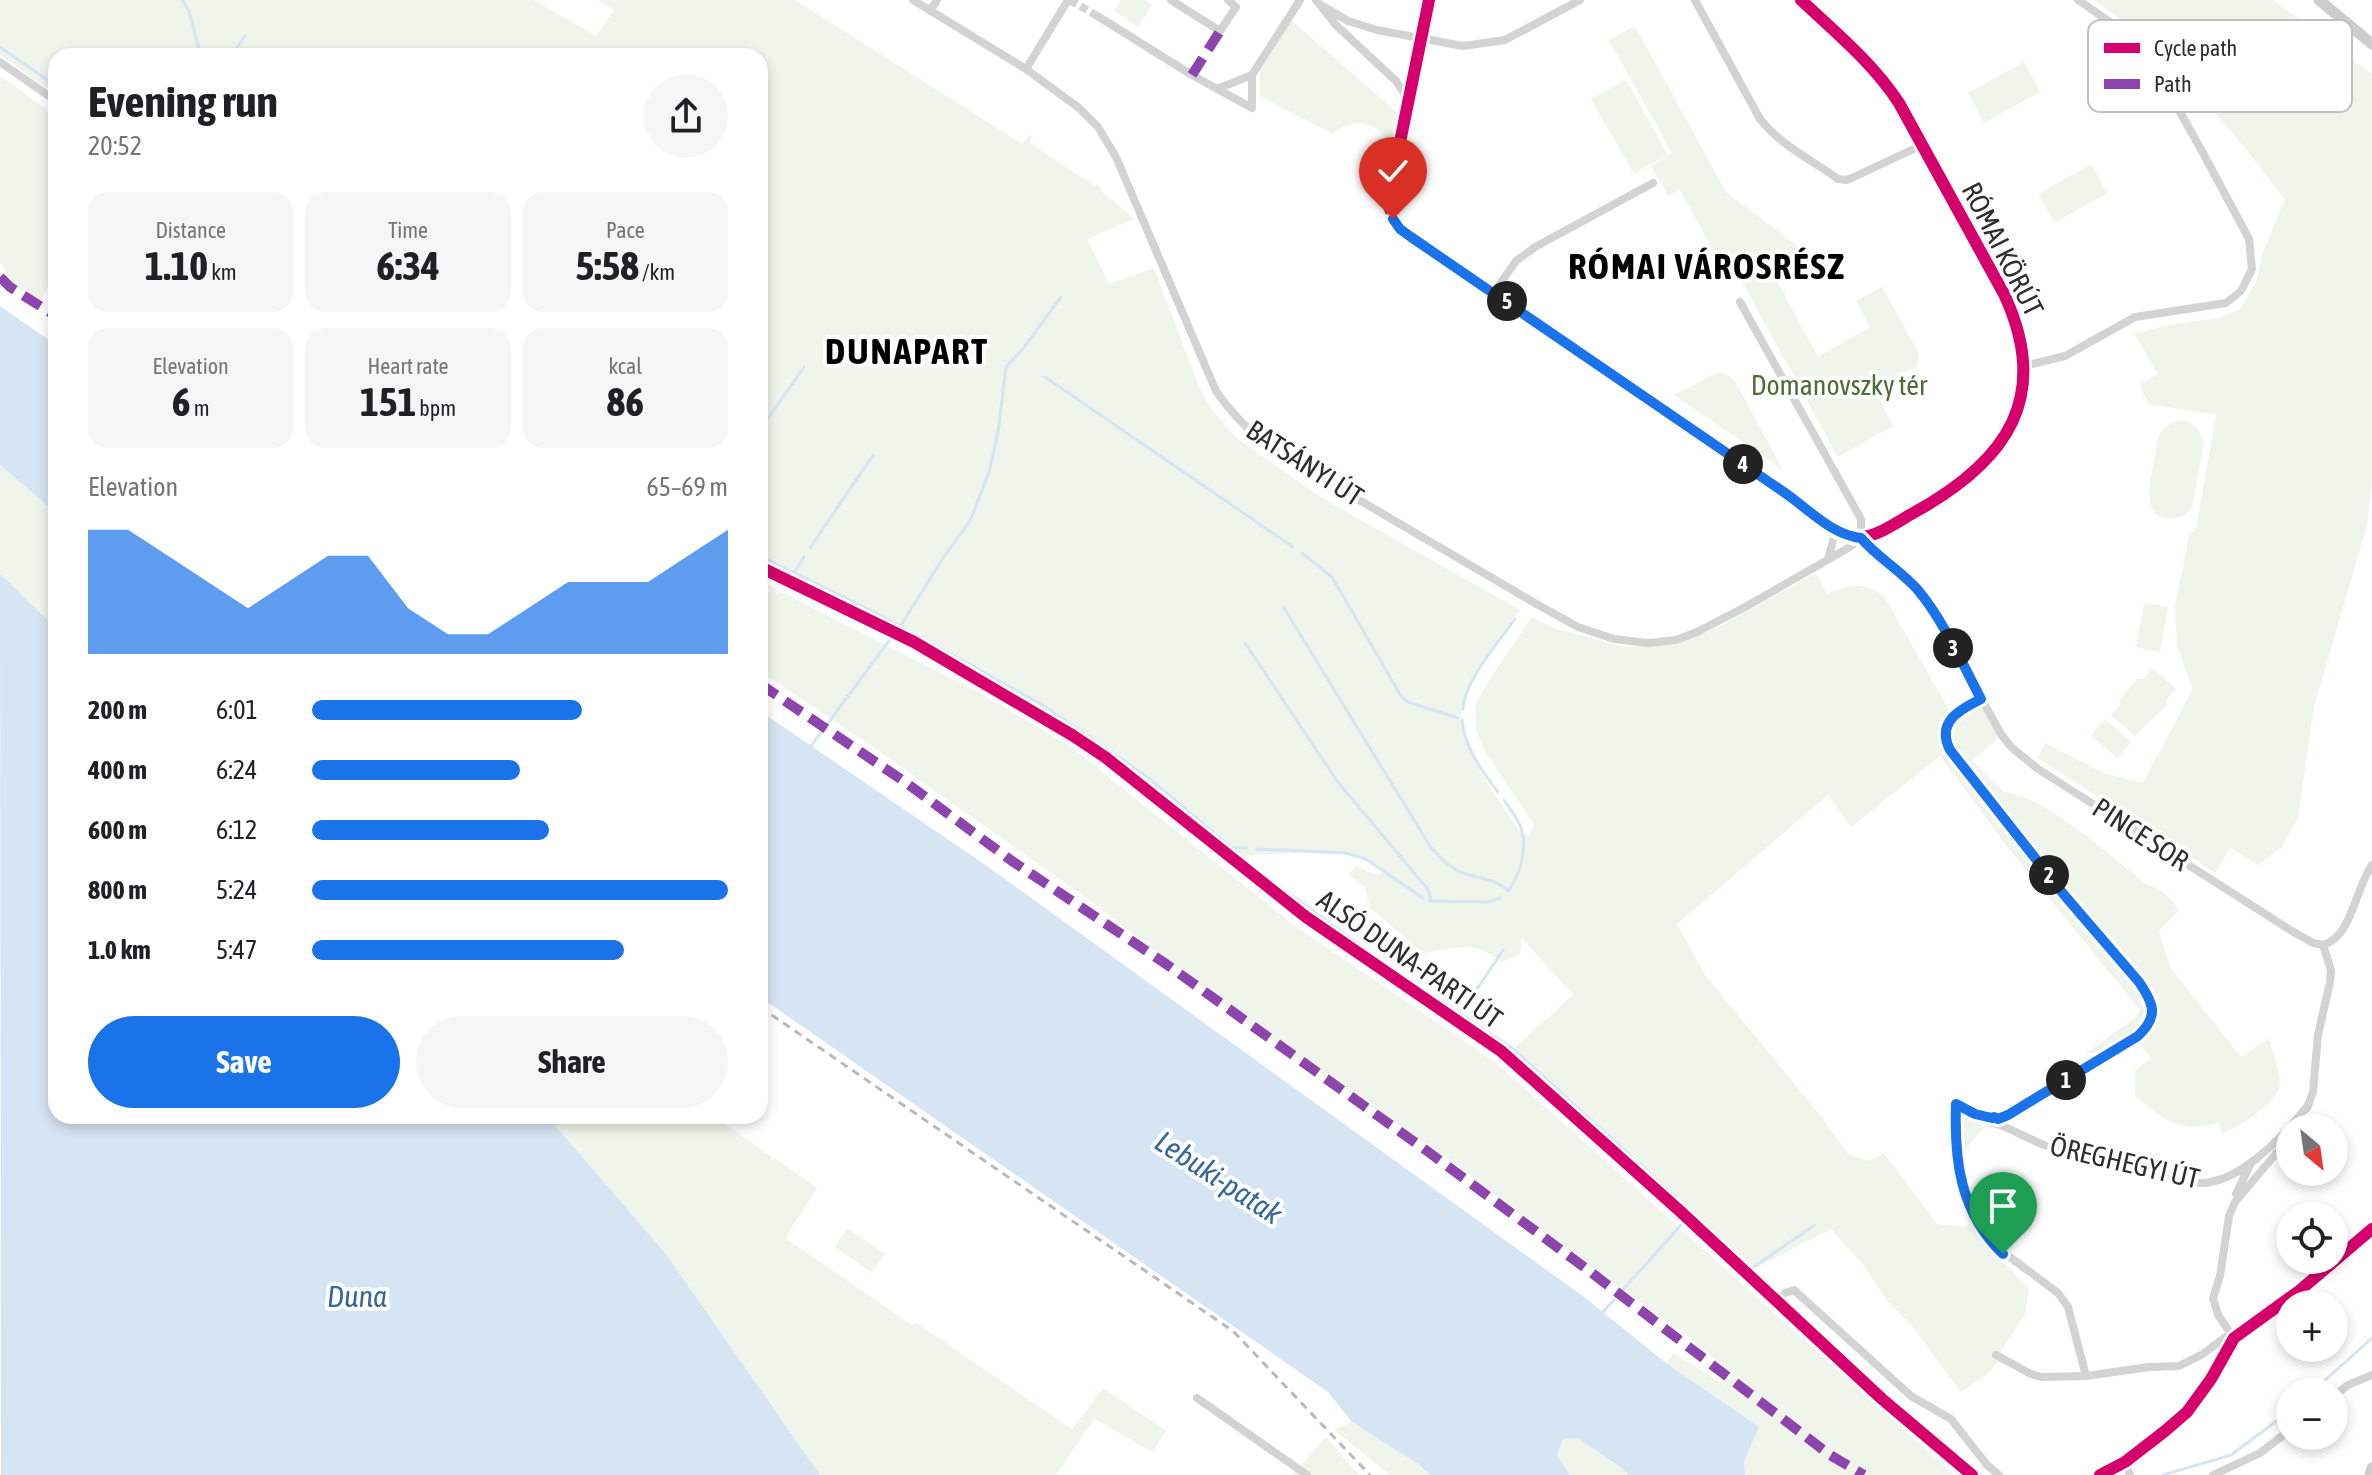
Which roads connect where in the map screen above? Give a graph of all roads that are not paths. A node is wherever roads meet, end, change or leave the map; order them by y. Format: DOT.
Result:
graph roads {
  1 [pos="913,0"];
  2 [pos="937,0"];
  3 [pos="1068,0"];
  4 [pos="1171,0"];
  5 [pos="1228,0"];
  6 [pos="1300,0"];
  7 [pos="1429,0"];
  8 [pos="1580,0"];
  9 [pos="1695,0"];
  10 [pos="1801,0"];
  11 [pos="2078,0"];
  12 [pos="2319,0"];
  13 [pos="1319,2"];
  14 [pos="930,11"];
  15 [pos="1099,17"];
  16 [pos="2107,20"];
  17 [pos="2343,20"];
  18 [pos="2352,27"];
  19 [pos="1420,39"];
  20 [pos="2372,44"];
  21 [pos="0,62"];
  22 [pos="1026,69"];
  23 [pos="1252,75"];
  24 [pos="1217,89"];
  25 [pos="48,95"];
  26 [pos="1408,99"];
  27 [pos="2180,112"];
  28 [pos="1922,145"];
  29 [pos="1653,183"];
  30 [pos="1494,292"];
  31 [pos="1740,302"];
  32 [pos="2024,366"];
  33 [pos="1836,530"];
  34 [pos="1861,538"];
  35 [pos="1827,559"];
  36 [pos="768,571"];
  37 [pos="1981,699"];
  38 [pos="2372,865"];
  39 [pos="2323,945"];
  40 [pos="2309,1104"];
  41 [pos="2305,1114"];
  42 [pos="1996,1120"];
  43 [pos="2276,1152"];
  44 [pos="2252,1161"];
  45 [pos="2235,1202"];
  46 [pos="2372,1229"];
  47 [pos="1785,1293"];
  48 [pos="2233,1336"];
  49 [pos="1996,1355"];
  50 [pos="2372,1375"];
  51 [pos="2086,1376"];
  52 [pos="2348,1385"];
  53 [pos="1197,1398"];
  54 [pos="2276,1441"];
  55 [pos="2125,1462"];
  56 [pos="2372,1468"];
  57 [pos="1307,1475"];
  58 [pos="1972,1475"];
  59 [pos="1999,1475"];
  60 [pos="2100,1475"];
  61 [pos="2130,1475"];
  62 [pos="2213,1475"];
  63 [pos="2370,1475"];
  1 -- 14 [label="street, BATSÁNYI ÚT"];
  2 -- 14 [label="street"];
  3 -- 22 [label="street"];
  4 -- 5 [label="street"];
  6 -- 23 [label="street"];
  7 -- 19 [label="street"];
  8 -- 19 [label="street"];
  9 -- 28 [label="street"];
  10 -- 28 [label="street, RÓMAI KÖRÚT"];
  11 -- 16 [label="street"];
  12 -- 17 [label="street"];
  13 -- 19 [label="street"];
  13 -- 26 [label="street"];
  14 -- 22 [label="street, BATSÁNYI ÚT"];
  15 -- 24 [label="street"];
  18 -- 20 [label="street"];
  19 -- 26 [label="street"];
  21 -- 25 [label="street"];
  22 -- 35 [label="street, BATSÁNYI ÚT"];
  23 -- 24 [label="street"];
  23 -- 24 [label="street"];
  26 -- 30 [label="street"];
  27 -- 32 [label="street"];
  28 -- 32 [label="street, RÓMAI KÖRÚT"];
  29 -- 30 [label="street"];
  30 -- 33 [label="street"];
  31 -- 34 [label="street"];
  32 -- 34 [label="street, RÓMAI KÖRÚT"];
  33 -- 34 [label="street"];
  33 -- 35 [label="street"];
  34 -- 35 [label="street, BATSÁNYI ÚT"];
  34 -- 37 [label="street, PINCE SOR"];
  36 -- 58 [label="street, ALSÓ DUNA-PARTI ÚT"];
  37 -- 39 [label="street, PINCE SOR"];
  37 -- 42 [label="street"];
  38 -- 39 [label="street"];
  39 -- 40 [label="street"];
  40 -- 41 [label="street"];
  40 -- 44 [label="street, ÖREGHEGYI ÚT"];
  42 -- 44 [label="street, ÖREGHEGYI ÚT"];
  42 -- 51 [label="street, ÖREGHEGYI ÚT"];
  43 -- 45 [label="street"];
  44 -- 45 [label="street, ÖREGHEGYI ÚT"];
  45 -- 48 [label="street, ÖREGHEGYI ÚT"];
  46 -- 48 [label="street"];
  47 -- 59 [label="street"];
  48 -- 51 [label="street"];
  48 -- 55 [label="street"];
  49 -- 51 [label="street"];
  50 -- 52 [label="street"];
  53 -- 57 [label="street"];
  54 -- 62 [label="street"];
  55 -- 60 [label="street"];
  55 -- 61 [label="street"];
  56 -- 63 [label="street"];
}
